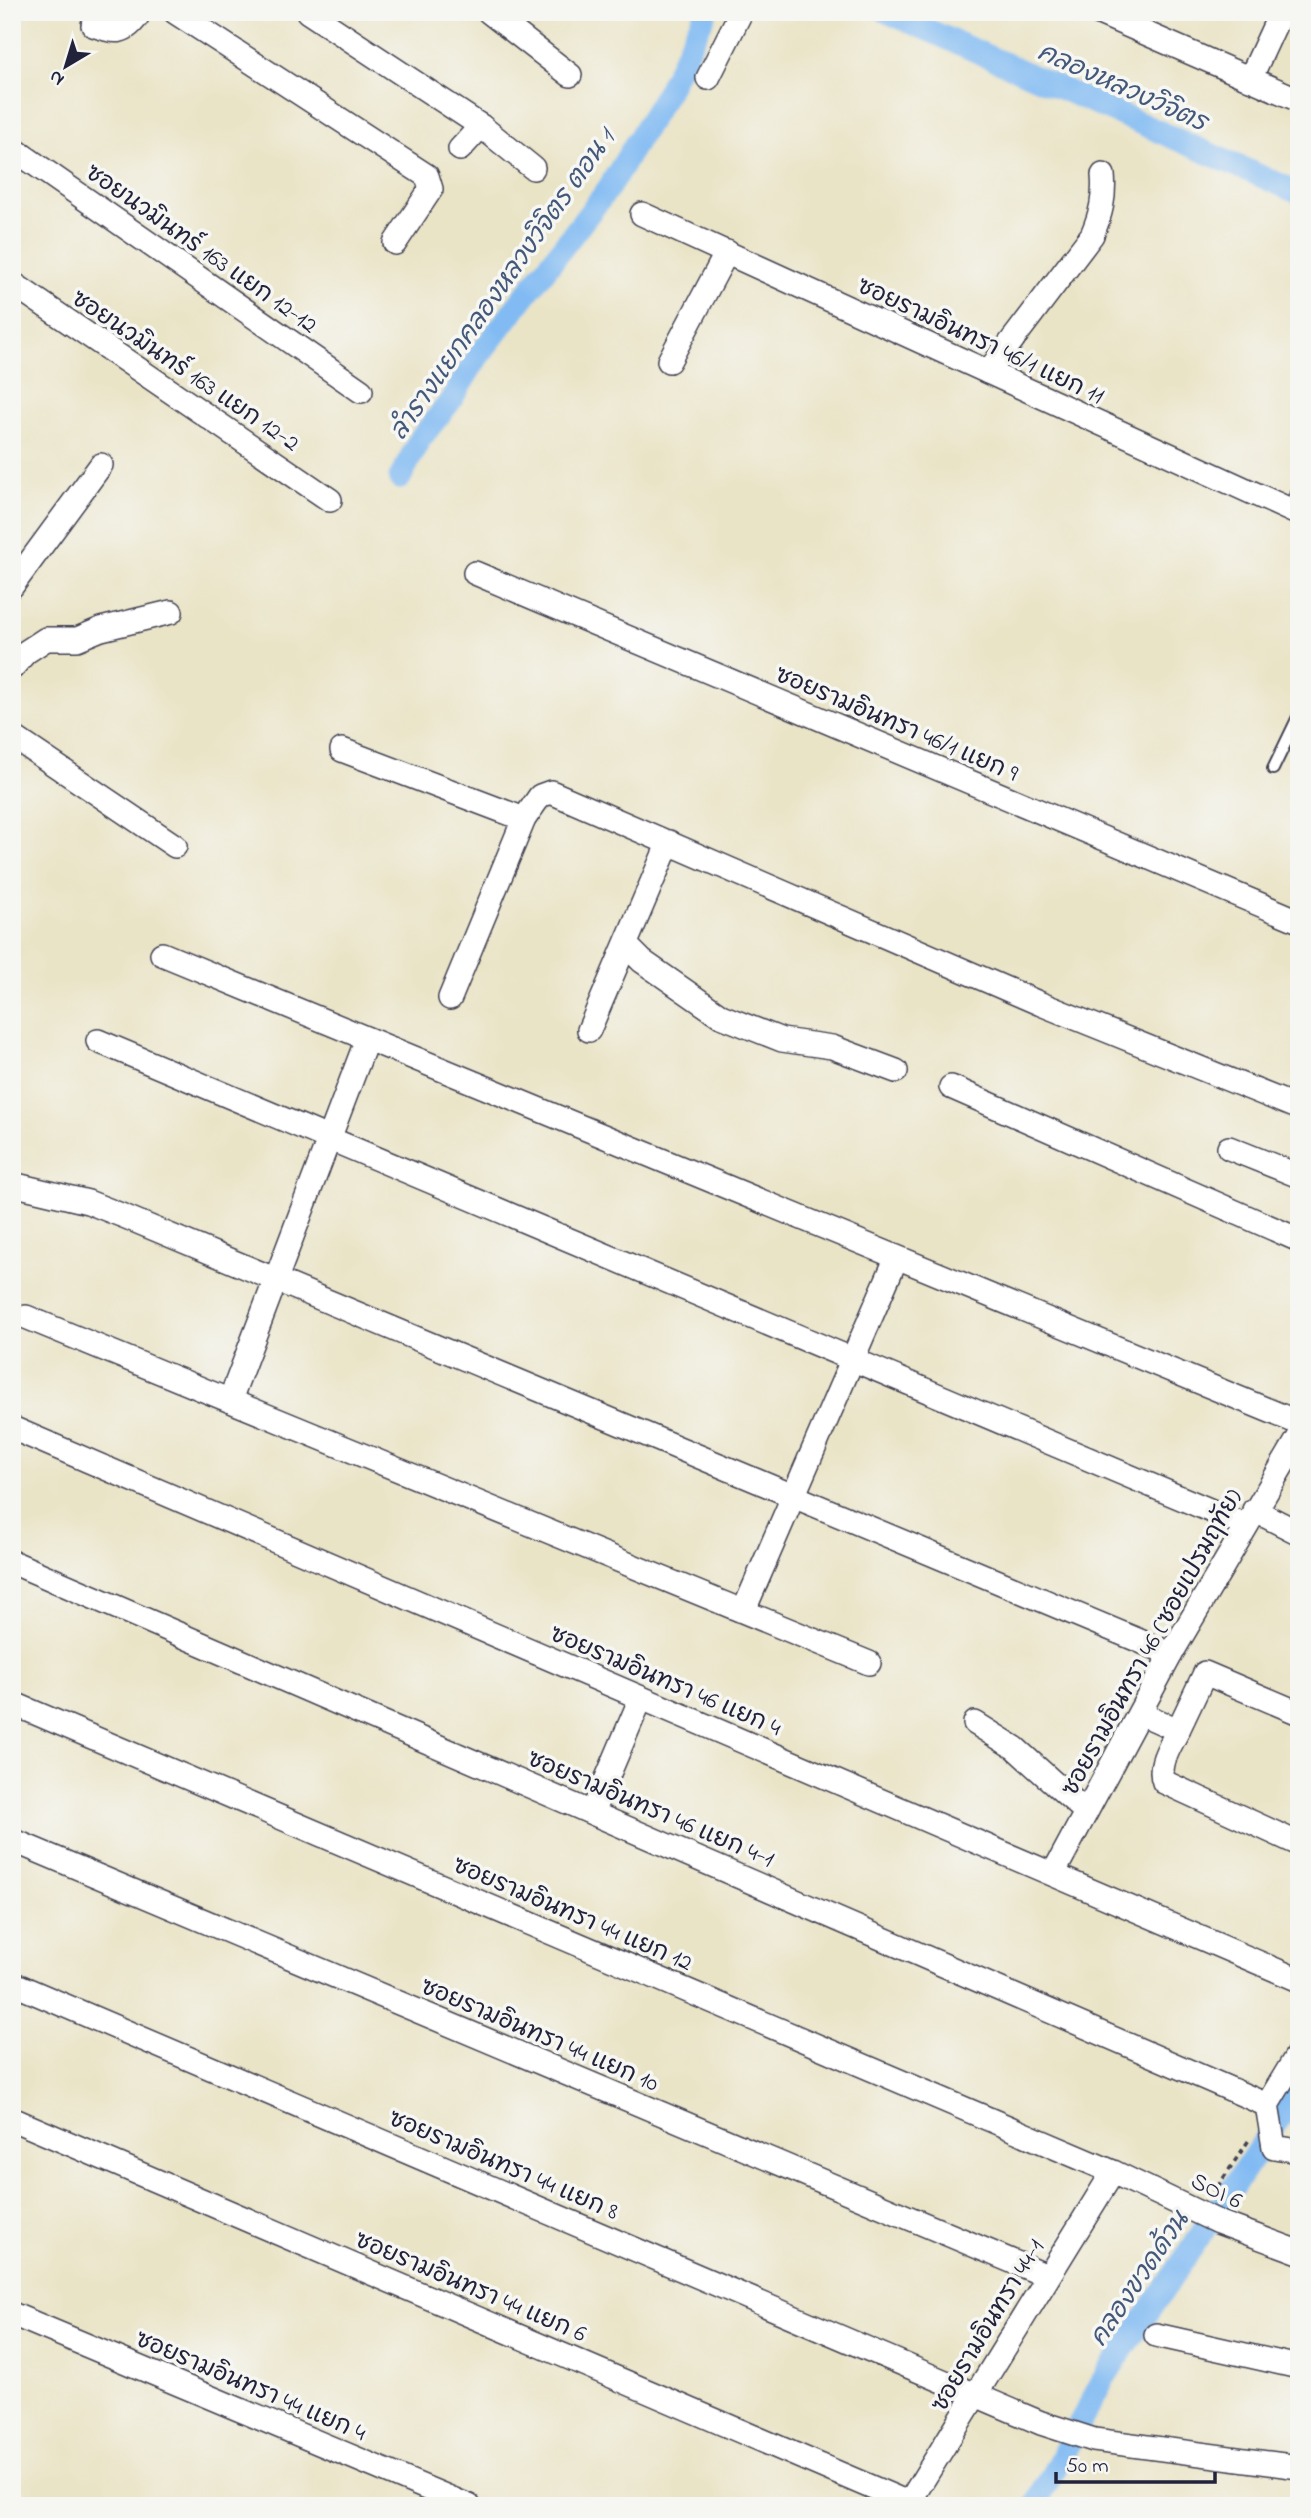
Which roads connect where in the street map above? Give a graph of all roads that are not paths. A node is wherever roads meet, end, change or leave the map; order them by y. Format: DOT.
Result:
graph roads {
  1 [pos="140,12"];
  2 [pos="175,12"];
  3 [pos="308,12"];
  4 [pos="489,12"];
  5 [pos="741,12"];
  6 [pos="1097,12"];
  7 [pos="1281,12"];
  8 [pos="1139,21"];
  9 [pos="93,25"];
  10 [pos="570,75"];
  11 [pos="708,78"];
  12 [pos="1250,79"];
  13 [pos="1299,100"];
  14 [pos="481,126"];
  15 [pos="12,148"];
  16 [pos="460,149"];
  17 [pos="533,168"];
  18 [pos="1103,174"];
  19 [pos="642,214"];
  20 [pos="395,243"];
  21 [pos="727,252"];
  22 [pos="12,283"];
  23 [pos="669,361"];
  24 [pos="988,372"];
  25 [pos="361,391"];
  26 [pos="101,465"];
  27 [pos="1299,487"];
  28 [pos="330,500"];
  29 [pos="1294,511"];
  30 [pos="475,573"];
  31 [pos="12,586"];
  32 [pos="171,612"];
  33 [pos="12,668"];
  34 [pos="1299,715"];
  35 [pos="12,736"];
  36 [pos="342,750"];
  37 [pos="1273,769"];
  38 [pos="524,819"];
  39 [pos="668,842"];
  40 [pos="175,846"];
  41 [pos="1299,921"];
  42 [pos="626,945"];
  43 [pos="162,954"];
  44 [pos="450,998"];
  45 [pos="589,1030"];
  46 [pos="367,1039"];
  47 [pos="98,1041"];
  48 [pos="896,1071"];
  49 [pos="951,1087"];
  50 [pos="1299,1108"];
  51 [pos="327,1137"];
  52 [pos="1229,1148"];
  53 [pos="1299,1176"];
  54 [pos="12,1184"];
  55 [pos="1299,1240"];
  56 [pos="896,1259"];
  57 [pos="274,1279"];
  58 [pos="26,1317"];
  59 [pos="853,1358"];
  60 [pos="230,1400"];
  61 [pos="1299,1423"];
  62 [pos="12,1428"];
  63 [pos="1299,1437"];
  64 [pos="793,1495"];
  65 [pos="1250,1517"];
  66 [pos="1299,1533"];
  67 [pos="12,1562"];
  68 [pos="744,1610"];
  69 [pos="1171,1654"];
  70 [pos="869,1663"];
  71 [pos="641,1698"];
  72 [pos="12,1703"];
  73 [pos="1140,1713"];
  74 [pos="1299,1713"];
  75 [pos="975,1723"];
  76 [pos="1178,1730"];
  77 [pos="593,1811"];
  78 [pos="1086,1812"];
  79 [pos="12,1840"];
  80 [pos="1299,1844"];
  81 [pos="1053,1874"];
  82 [pos="1299,1980"];
  83 [pos="12,1983"];
  84 [pos="1299,2052"];
  85 [pos="1268,2108"];
  86 [pos="12,2119"];
  87 [pos="1299,2151"];
  88 [pos="1113,2172"];
  89 [pos="1299,2252"];
  90 [pos="1047,2276"];
  91 [pos="12,2314"];
  92 [pos="1156,2335"];
  93 [pos="1299,2367"];
  94 [pos="976,2394"];
  95 [pos="1299,2467"];
  96 [pos="908,2505"];
  97 [pos="469,2506"];
  1 -- 9 [label="street"];
  2 -- 20 [label="street"];
  3 -- 14 [label="street"];
  4 -- 10 [label="street"];
  5 -- 11 [label="street"];
  6 -- 8 [label="street"];
  7 -- 12 [label="street"];
  8 -- 12 [label="street"];
  12 -- 13 [label="street"];
  14 -- 16 [label="street"];
  14 -- 17 [label="street"];
  15 -- 25 [label="street, ซอยนวมินทร์ 163 แยก 12-12"];
  18 -- 24 [label="street"];
  19 -- 21 [label="street, ซอยรามอินทรา 46/1 แยก 11"];
  21 -- 23 [label="street"];
  21 -- 24 [label="street, ซอยรามอินทรา 46/1 แยก 11"];
  22 -- 28 [label="street, ซอยนวมินทร์ 163 แยก 12-2"];
  24 -- 29 [label="street, ซอยรามอินทรา 46/1 แยก 11"];
  26 -- 31 [label="street"];
  27 -- 29 [label="lane"];
  30 -- 41 [label="street, ซอยรามอินทรา 46/1 แยก 9"];
  32 -- 33 [label="street"];
  34 -- 37 [label="lane"];
  35 -- 40 [label="street"];
  36 -- 38 [label="street"];
  38 -- 39 [label="street"];
  38 -- 44 [label="street"];
  39 -- 42 [label="street"];
  39 -- 50 [label="street"];
  42 -- 45 [label="street"];
  42 -- 48 [label="street"];
  43 -- 46 [label="street"];
  46 -- 51 [label="street"];
  46 -- 56 [label="street"];
  47 -- 51 [label="street"];
  49 -- 55 [label="street"];
  51 -- 57 [label="street"];
  51 -- 59 [label="street"];
  52 -- 53 [label="street"];
  54 -- 57 [label="street"];
  56 -- 59 [label="street"];
  56 -- 61 [label="street"];
  57 -- 60 [label="street"];
  57 -- 64 [label="street"];
  58 -- 60 [label="street"];
  59 -- 64 [label="street"];
  59 -- 65 [label="street"];
  60 -- 68 [label="street"];
  62 -- 71 [label="street, ซอยรามอินทรา 46 แยก 4"];
  63 -- 65 [label="street, ซอยรามอินทรา 46 (ซอยเปรมฤทัย)"];
  64 -- 68 [label="street"];
  64 -- 69 [label="street"];
  65 -- 66 [label="street"];
  65 -- 69 [label="street, ซอยรามอินทรา 46 (ซอยเปรมฤทัย)"];
  67 -- 77 [label="street, ซอยรามอินทรา 46 แยก 4-1"];
  68 -- 70 [label="street"];
  69 -- 73 [label="street, ซอยรามอินทรา 46 (ซอยเปรมฤทัย)"];
  71 -- 77 [label="street"];
  71 -- 81 [label="street, ซอยรามอินทรา 46 แยก 4"];
  72 -- 88 [label="street, ซอยรามอินทรา 44 แยก 12"];
  73 -- 76 [label="street"];
  73 -- 78 [label="street, ซอยรามอินทรา 46 (ซอยเปรมฤทัย)"];
  74 -- 76 [label="street"];
  75 -- 78 [label="street"];
  76 -- 80 [label="street"];
  77 -- 85 [label="street, ซอยรามอินทรา 46 แยก 4-1"];
  78 -- 81 [label="street, ซอยรามอินทรา 46 (ซอยเปรมฤทัย)"];
  79 -- 90 [label="street, ซอยรามอินทรา 44 แยก 10"];
  81 -- 82 [label="street, ซอยรามอินทรา 46 แยก 4"];
  83 -- 94 [label="street, ซอยรามอินทรา 44 แยก 8"];
  84 -- 85 [label="street"];
  85 -- 87 [label="street"];
  86 -- 96 [label="street, ซอยรามอินทรา 44 แยก 6"];
  88 -- 89 [label="street, SOI 6"];
  88 -- 90 [label="street, ซอยรามอินทรา 44-1"];
  90 -- 94 [label="street, ซอยรามอินทรา 44-1"];
  91 -- 97 [label="street, ซอยรามอินทรา 44 แยก 4"];
  92 -- 93 [label="street"];
  94 -- 95 [label="street, ซอยรามอินทรา 44 แยก 8"];
  94 -- 96 [label="street, ซอยรามอินทรา 44-1"];
}
